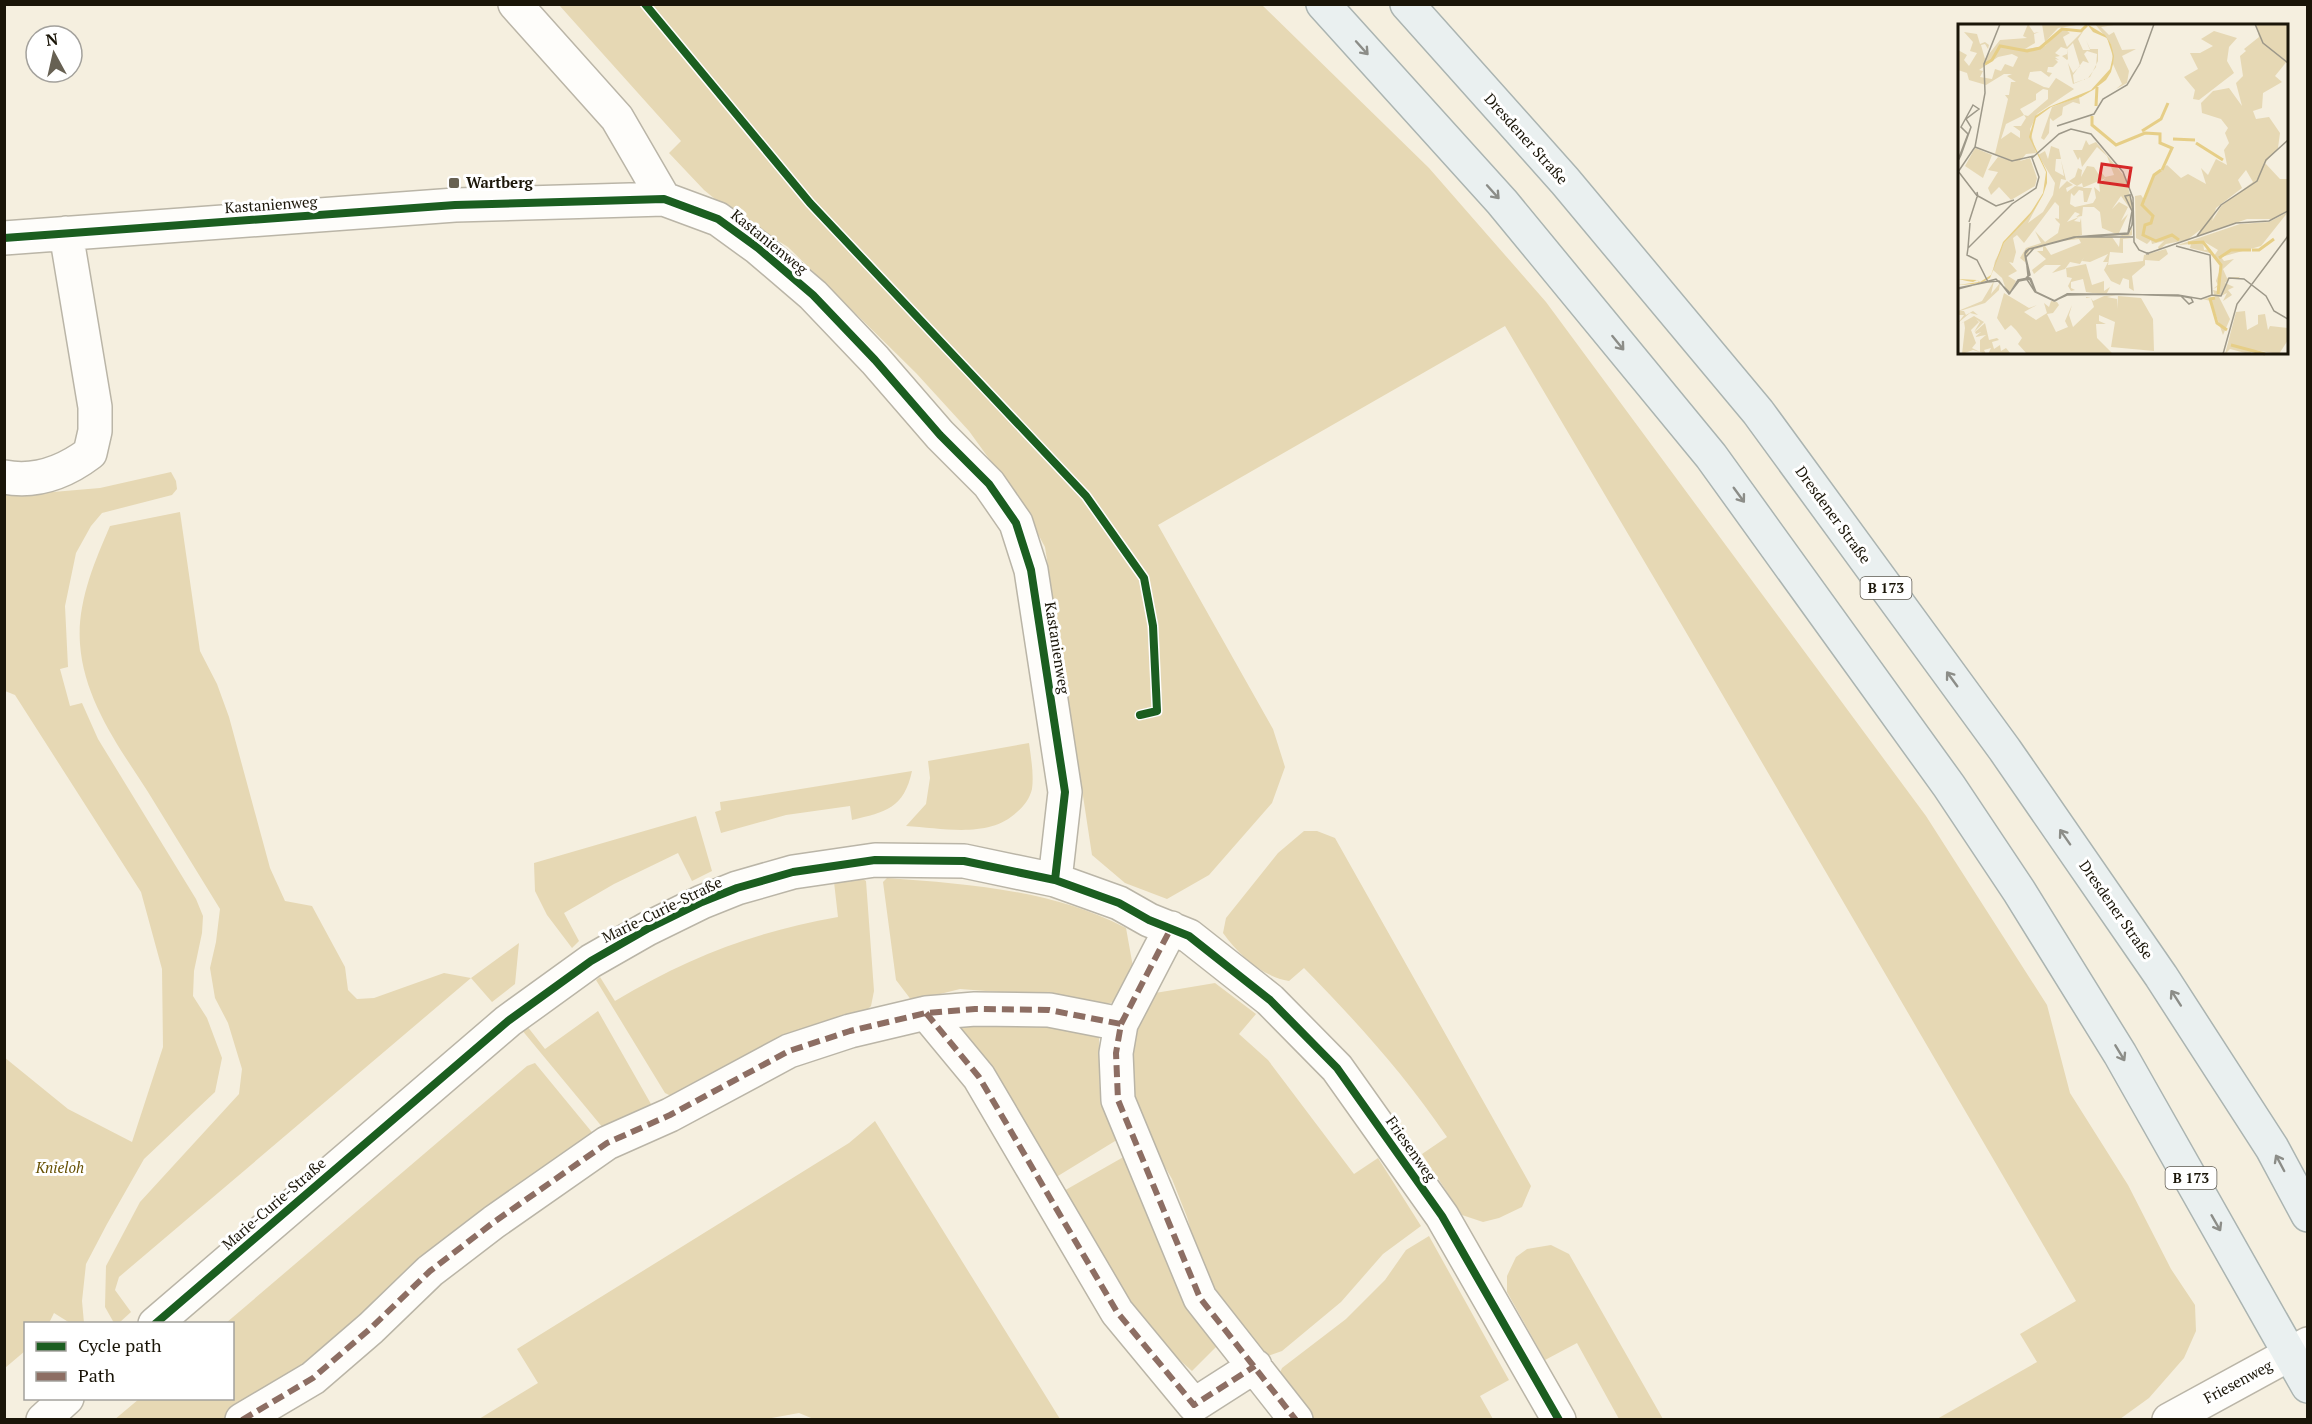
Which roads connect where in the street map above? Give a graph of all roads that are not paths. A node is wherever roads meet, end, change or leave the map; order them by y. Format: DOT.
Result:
graph roads {
  1 [pos="515,4"];
  2 [pos="1323,4"];
  3 [pos="1407,4"];
  4 [pos="664,199"];
  5 [pos="66,233"];
  6 [pos="4,238"];
  7 [pos="4,477"];
  8 [pos="1055,880"];
  9 [pos="1180,932"];
  10 [pos="926,1013"];
  11 [pos="1121,1024"];
  12 [pos="2307,1215"];
  13 [pos="156,1322"];
  14 [pos="2299,1349"];
  15 [pos="1255,1366"];
  16 [pos="2307,1386"];
  17 [pos="65,1400"];
  18 [pos="43,1419"];
  19 [pos="242,1419"];
  20 [pos="1296,1419"];
  21 [pos="1559,1419"];
  22 [pos="2169,1419"];
  1 -- 4 [label="street"];
  2 -- 14 [label="main road, B 173, one-way"];
  12 -- 3 [label="main road, Dresdener Straße / B 173, one-way"];
  4 -- 5 [label="street, Kastanienweg"];
  4 -- 8 [label="street, Kastanienweg"];
  5 -- 6 [label="street, Kastanienweg"];
  5 -- 7 [label="street"];
  8 -- 9 [label="street, Marie-Curie-Straße"];
  8 -- 13 [label="street, Marie-Curie-Straße"];
  9 -- 11 [label="street"];
  9 -- 21 [label="street, Friesenweg"];
  10 -- 11 [label="street"];
  10 -- 15 [label="street"];
  10 -- 19 [label="street"];
  11 -- 15 [label="street"];
  14 -- 16 [label="main road, B 173"];
  14 -- 22 [label="street, Friesenweg"];
  15 -- 20 [label="street"];
  17 -- 18 [label="street"];
}
